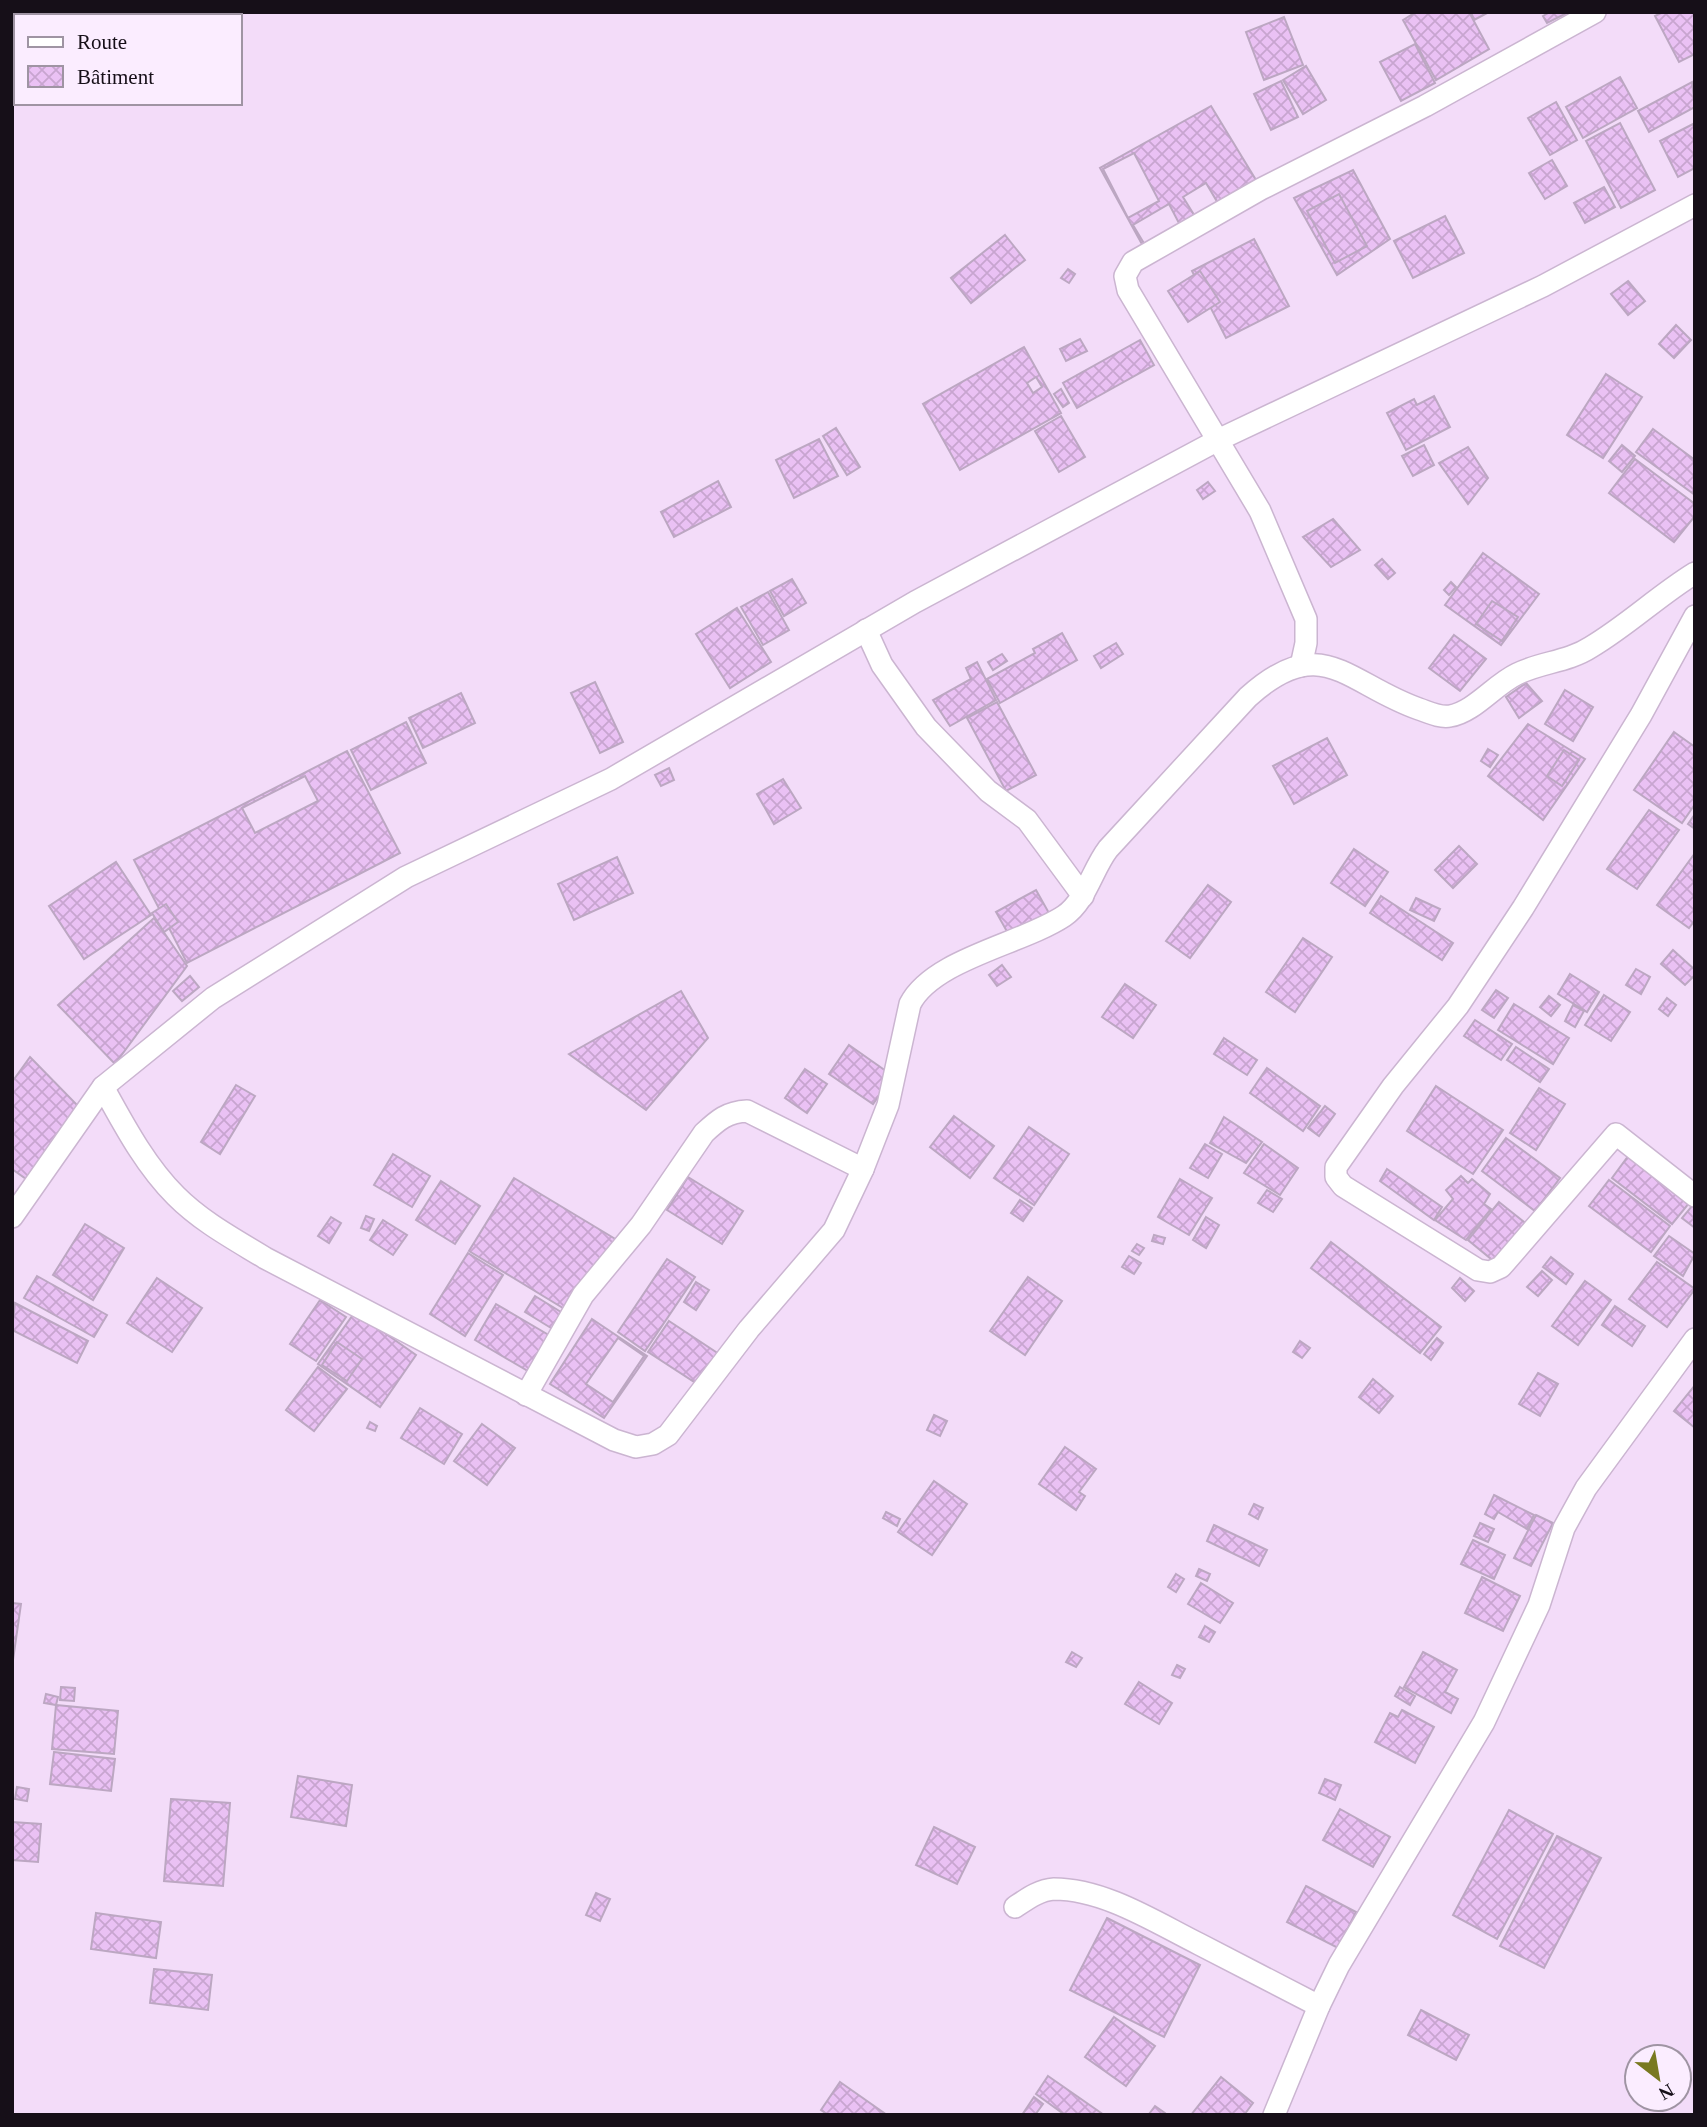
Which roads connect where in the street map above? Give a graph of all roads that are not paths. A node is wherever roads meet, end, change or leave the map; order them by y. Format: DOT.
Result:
graph roads {
  1 [pos="1595,12"];
  2 [pos="1695,205"];
  3 [pos="1220,439"];
  4 [pos="1695,573"];
  5 [pos="1695,616"];
  6 [pos="866,630"];
  7 [pos="1301,666"];
  8 [pos="1083,895"];
  9 [pos="103,1087"];
  10 [pos="863,1169"];
  11 [pos="1695,1196"];
  12 [pos="12,1217"];
  13 [pos="1695,1339"];
  14 [pos="526,1395"];
  15 [pos="1015,1907"];
  16 [pos="1319,2006"];
  17 [pos="1275,2115"];
  1 -- 3 [label="street"];
  2 -- 3 [label="street"];
  3 -- 6 [label="street"];
  3 -- 7 [label="street"];
  4 -- 7 [label="street"];
  5 -- 11 [label="street"];
  6 -- 8 [label="street"];
  6 -- 9 [label="street"];
  7 -- 8 [label="street"];
  8 -- 10 [label="street"];
  9 -- 12 [label="street"];
  9 -- 14 [label="street"];
  10 -- 14 [label="street"];
  10 -- 14 [label="street"];
  13 -- 16 [label="street"];
  15 -- 16 [label="street"];
  16 -- 17 [label="street"];
}
